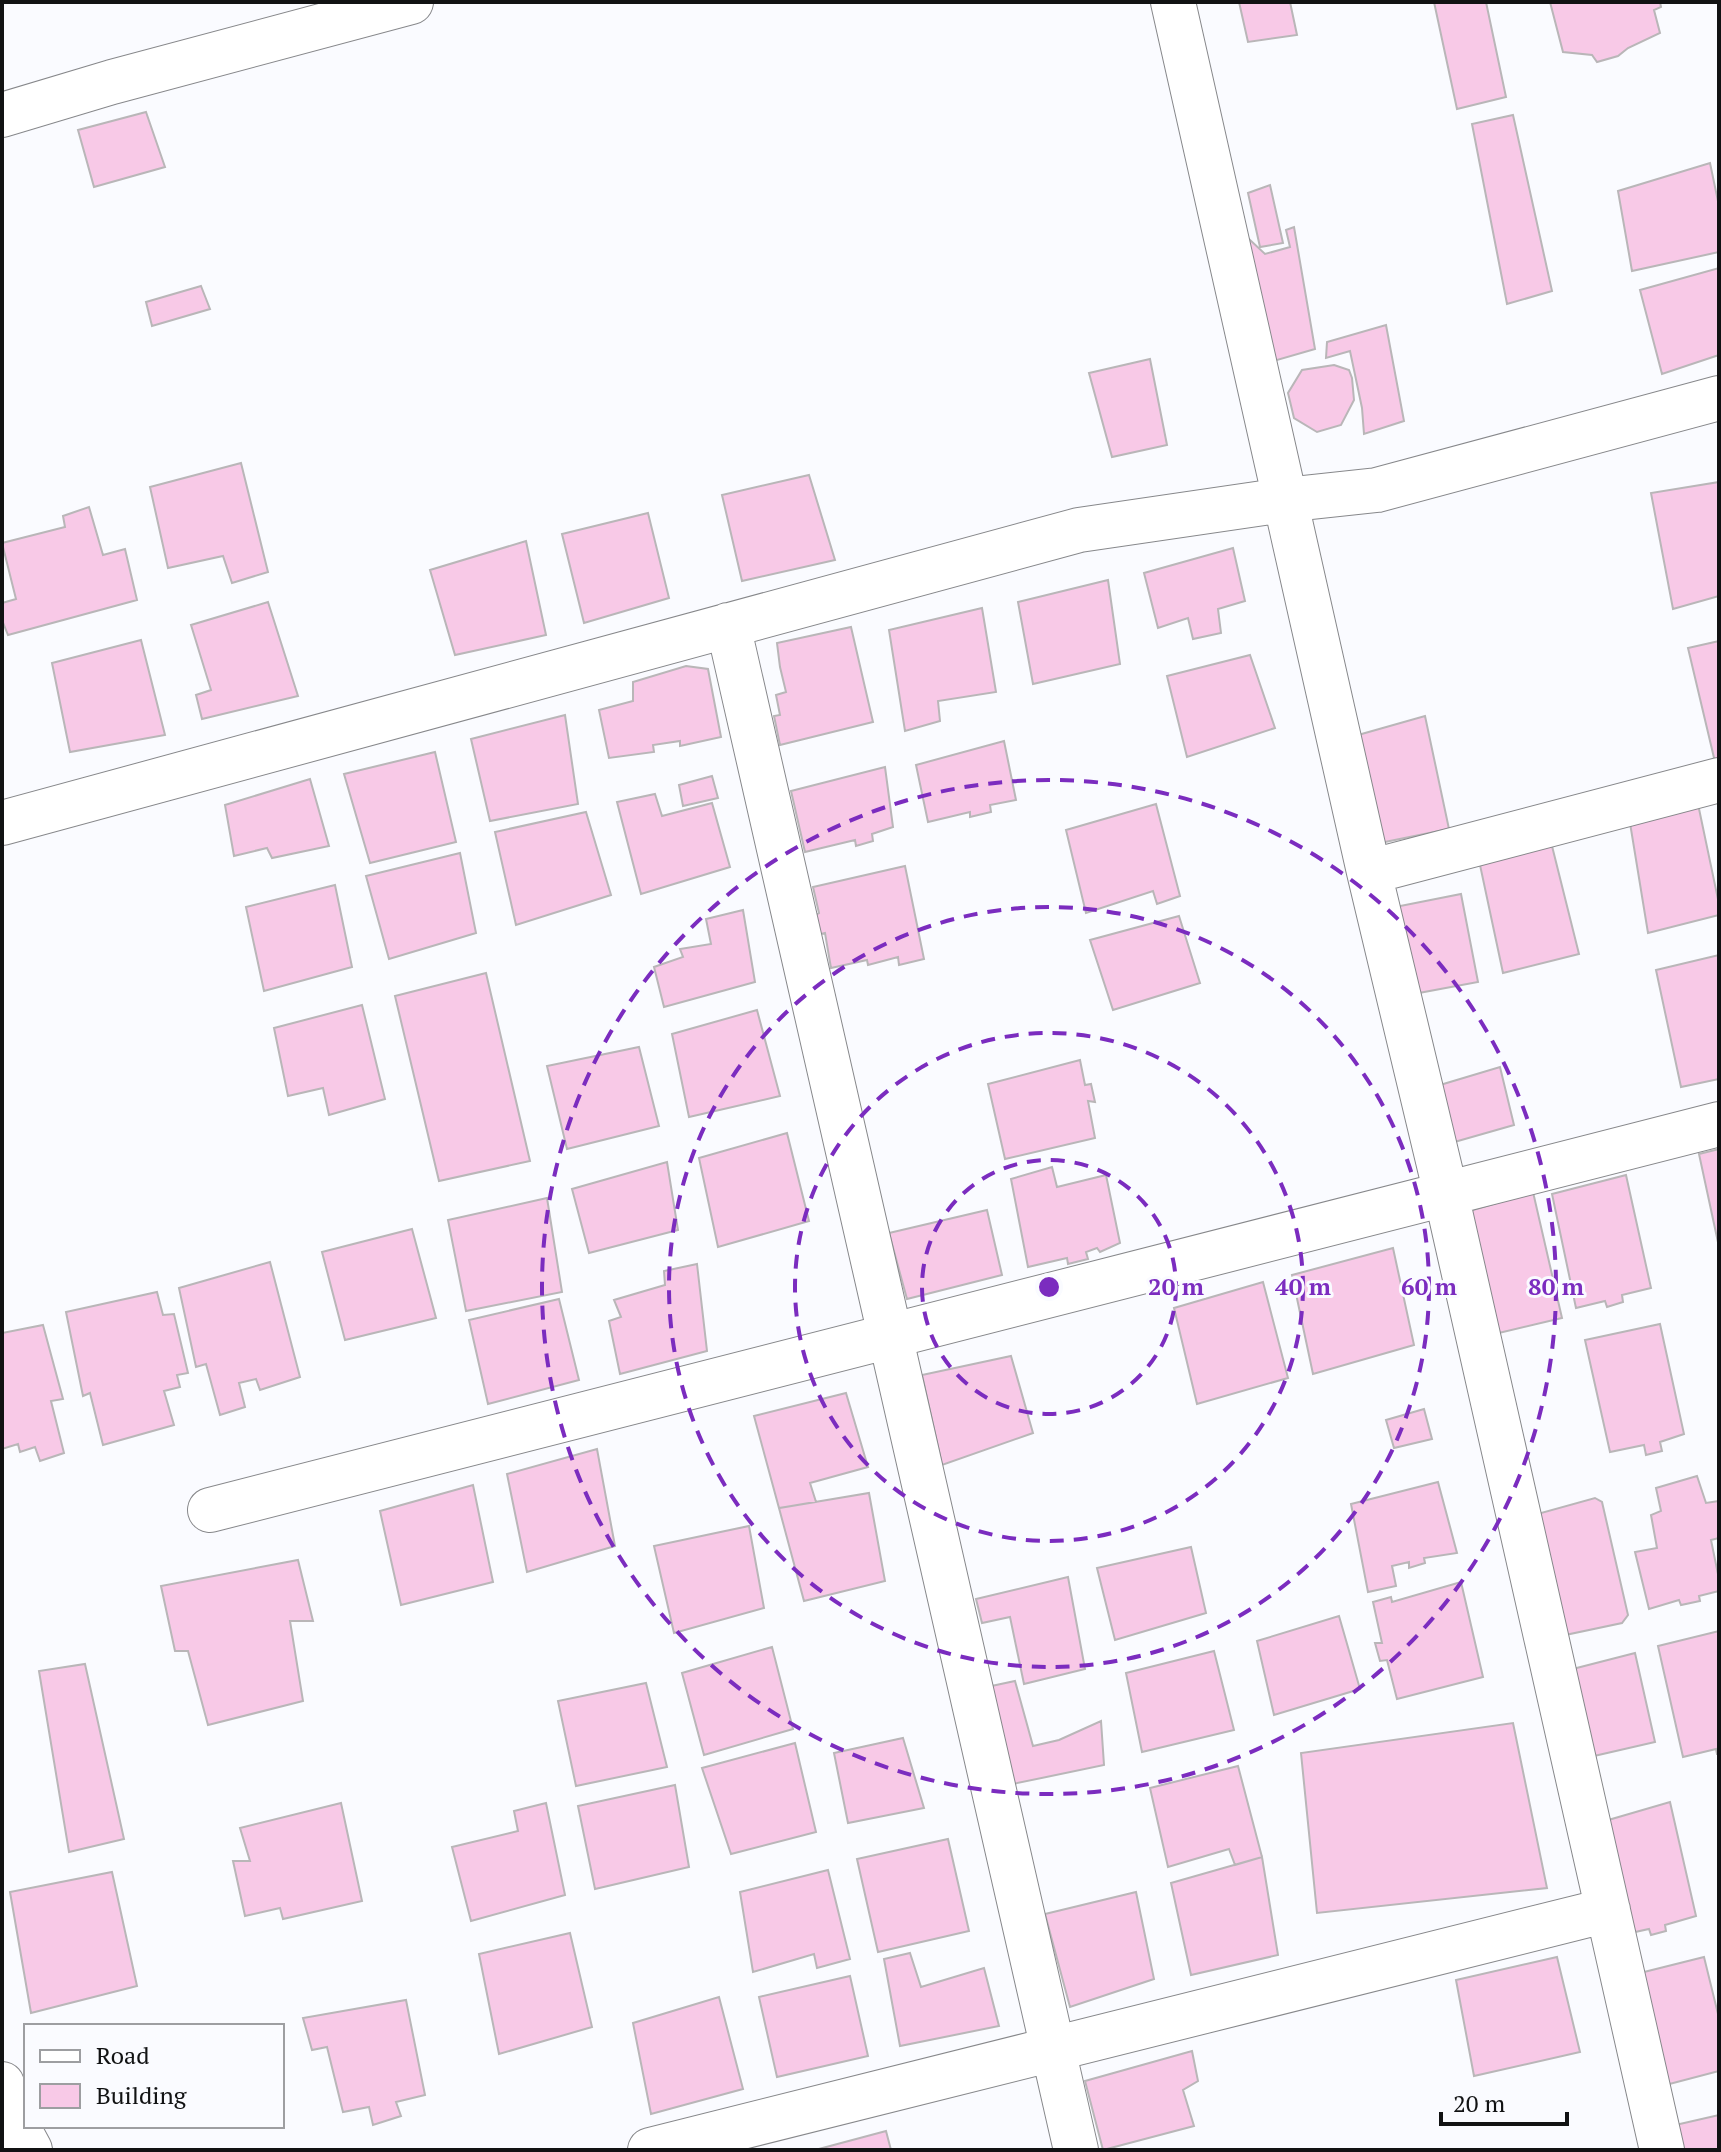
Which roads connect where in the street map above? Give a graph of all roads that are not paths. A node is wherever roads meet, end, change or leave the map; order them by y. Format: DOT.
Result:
graph roads {
  1 [pos="411,2"];
  2 [pos="1173,2"];
  3 [pos="2,115"];
  4 [pos="1719,398"];
  5 [pos="1284,500"];
  6 [pos="728,625"];
  7 [pos="1719,780"];
  8 [pos="2,823"];
  9 [pos="1369,872"];
  10 [pos="1719,1124"];
  11 [pos="1446,1194"];
  12 [pos="890,1335"];
  13 [pos="210,1510"];
  14 [pos="1608,1910"];
  15 [pos="1053,2049"];
  16 [pos="2,2084"];
  17 [pos="30,2150"];
  18 [pos="650,2150"];
  19 [pos="1076,2150"];
  20 [pos="1662,2150"];
  1 -- 3 [label="street"];
  2 -- 5 [label="street"];
  4 -- 5 [label="street"];
  5 -- 6 [label="street"];
  5 -- 9 [label="street"];
  6 -- 8 [label="street"];
  6 -- 12 [label="street"];
  7 -- 9 [label="street"];
  9 -- 11 [label="street"];
  10 -- 11 [label="street"];
  11 -- 12 [label="street"];
  11 -- 14 [label="street"];
  12 -- 13 [label="street"];
  12 -- 15 [label="street"];
  14 -- 15 [label="street"];
  14 -- 20 [label="street"];
  15 -- 18 [label="street"];
  15 -- 19 [label="street"];
  16 -- 17 [label="street"];
}
